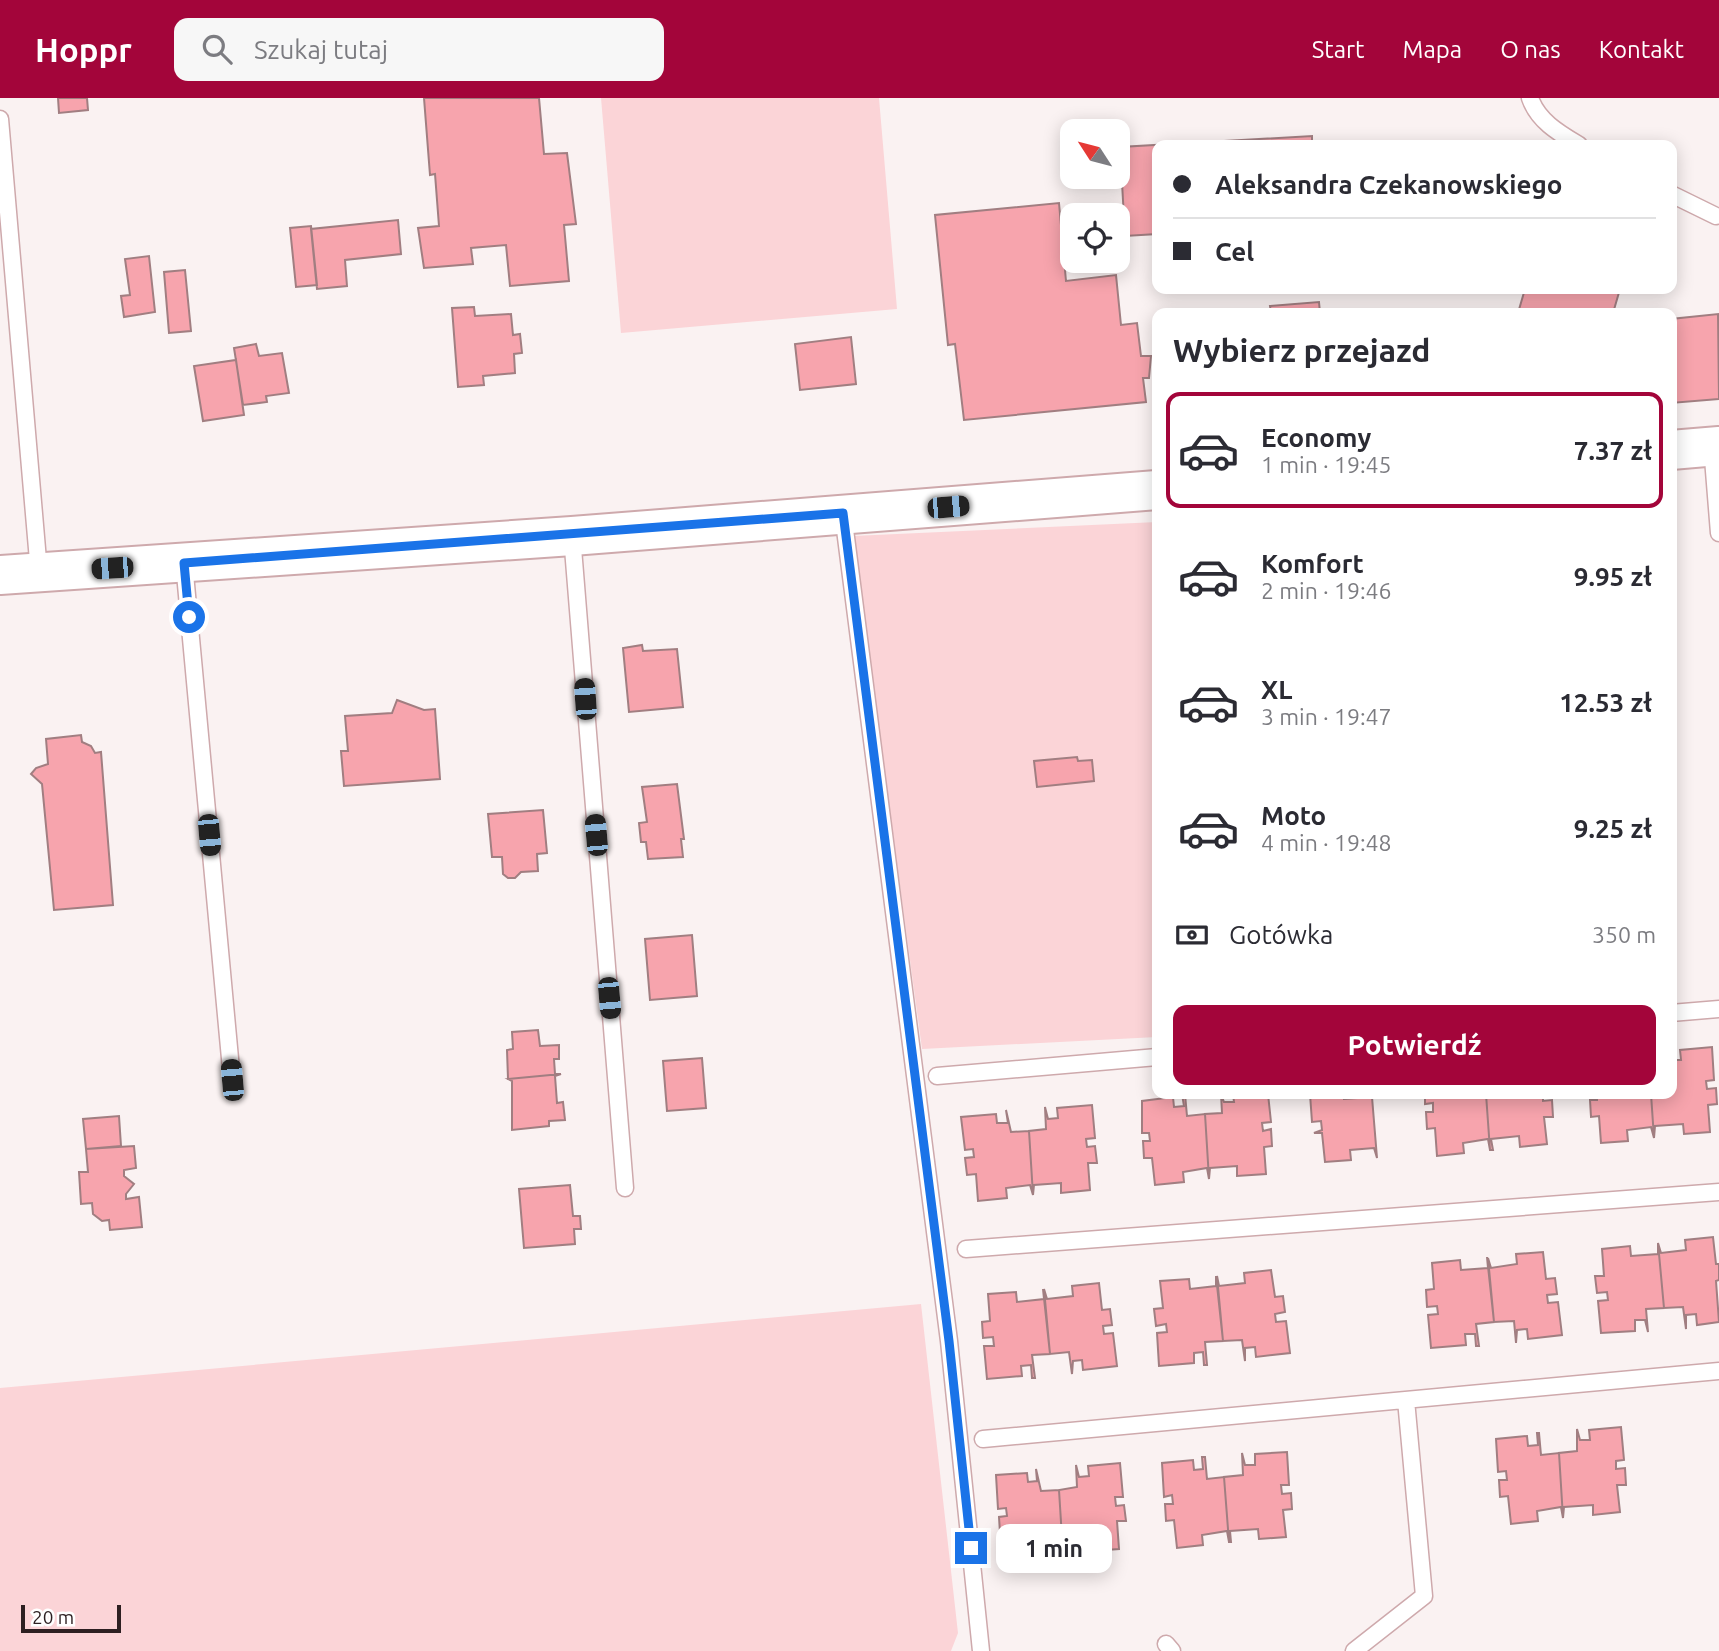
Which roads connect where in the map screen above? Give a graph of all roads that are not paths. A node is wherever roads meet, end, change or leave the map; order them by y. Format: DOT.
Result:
graph roads {
  1 [pos="1530,98"];
  2 [pos="0,120"];
  3 [pos="1570,140"];
  4 [pos="1677,197"];
  5 [pos="1719,200"];
  6 [pos="1718,217"];
  7 [pos="1715,446"];
  8 [pos="1677,449"];
  9 [pos="1152,490"];
  10 [pos="843,513"];
  11 [pos="1719,533"];
  12 [pos="572,536"];
  13 [pos="184,563"];
  14 [pos="39,572"];
  15 [pos="0,575"];
  16 [pos="1719,1009"];
  17 [pos="1677,1012"];
  18 [pos="1152,1057"];
  19 [pos="937,1076"];
  20 [pos="232,1080"];
  21 [pos="625,1188"];
  22 [pos="1719,1192"];
  23 [pos="966,1249"];
  24 [pos="1719,1371"];
  25 [pos="1406,1400"];
  26 [pos="983,1439"];
  27 [pos="981,1651"];
  28 [pos="1354,1651"];
  1 -- 3 [label="lane"];
  2 -- 14 [label="lane"];
  4 -- 6 [label="lane"];
  5 -- 6 [label="lane"];
  7 -- 8 [label="street"];
  7 -- 11 [label="lane"];
  9 -- 10 [label="street"];
  10 -- 12 [label="street"];
  10 -- 27 [label="lane"];
  12 -- 13 [label="street"];
  12 -- 21 [label="lane"];
  13 -- 14 [label="street"];
  13 -- 20 [label="lane"];
  14 -- 15 [label="street"];
  16 -- 17 [label="lane"];
  18 -- 19 [label="lane"];
  22 -- 23 [label="lane"];
  24 -- 25 [label="lane"];
  25 -- 26 [label="lane"];
  25 -- 28 [label="lane"];
}
